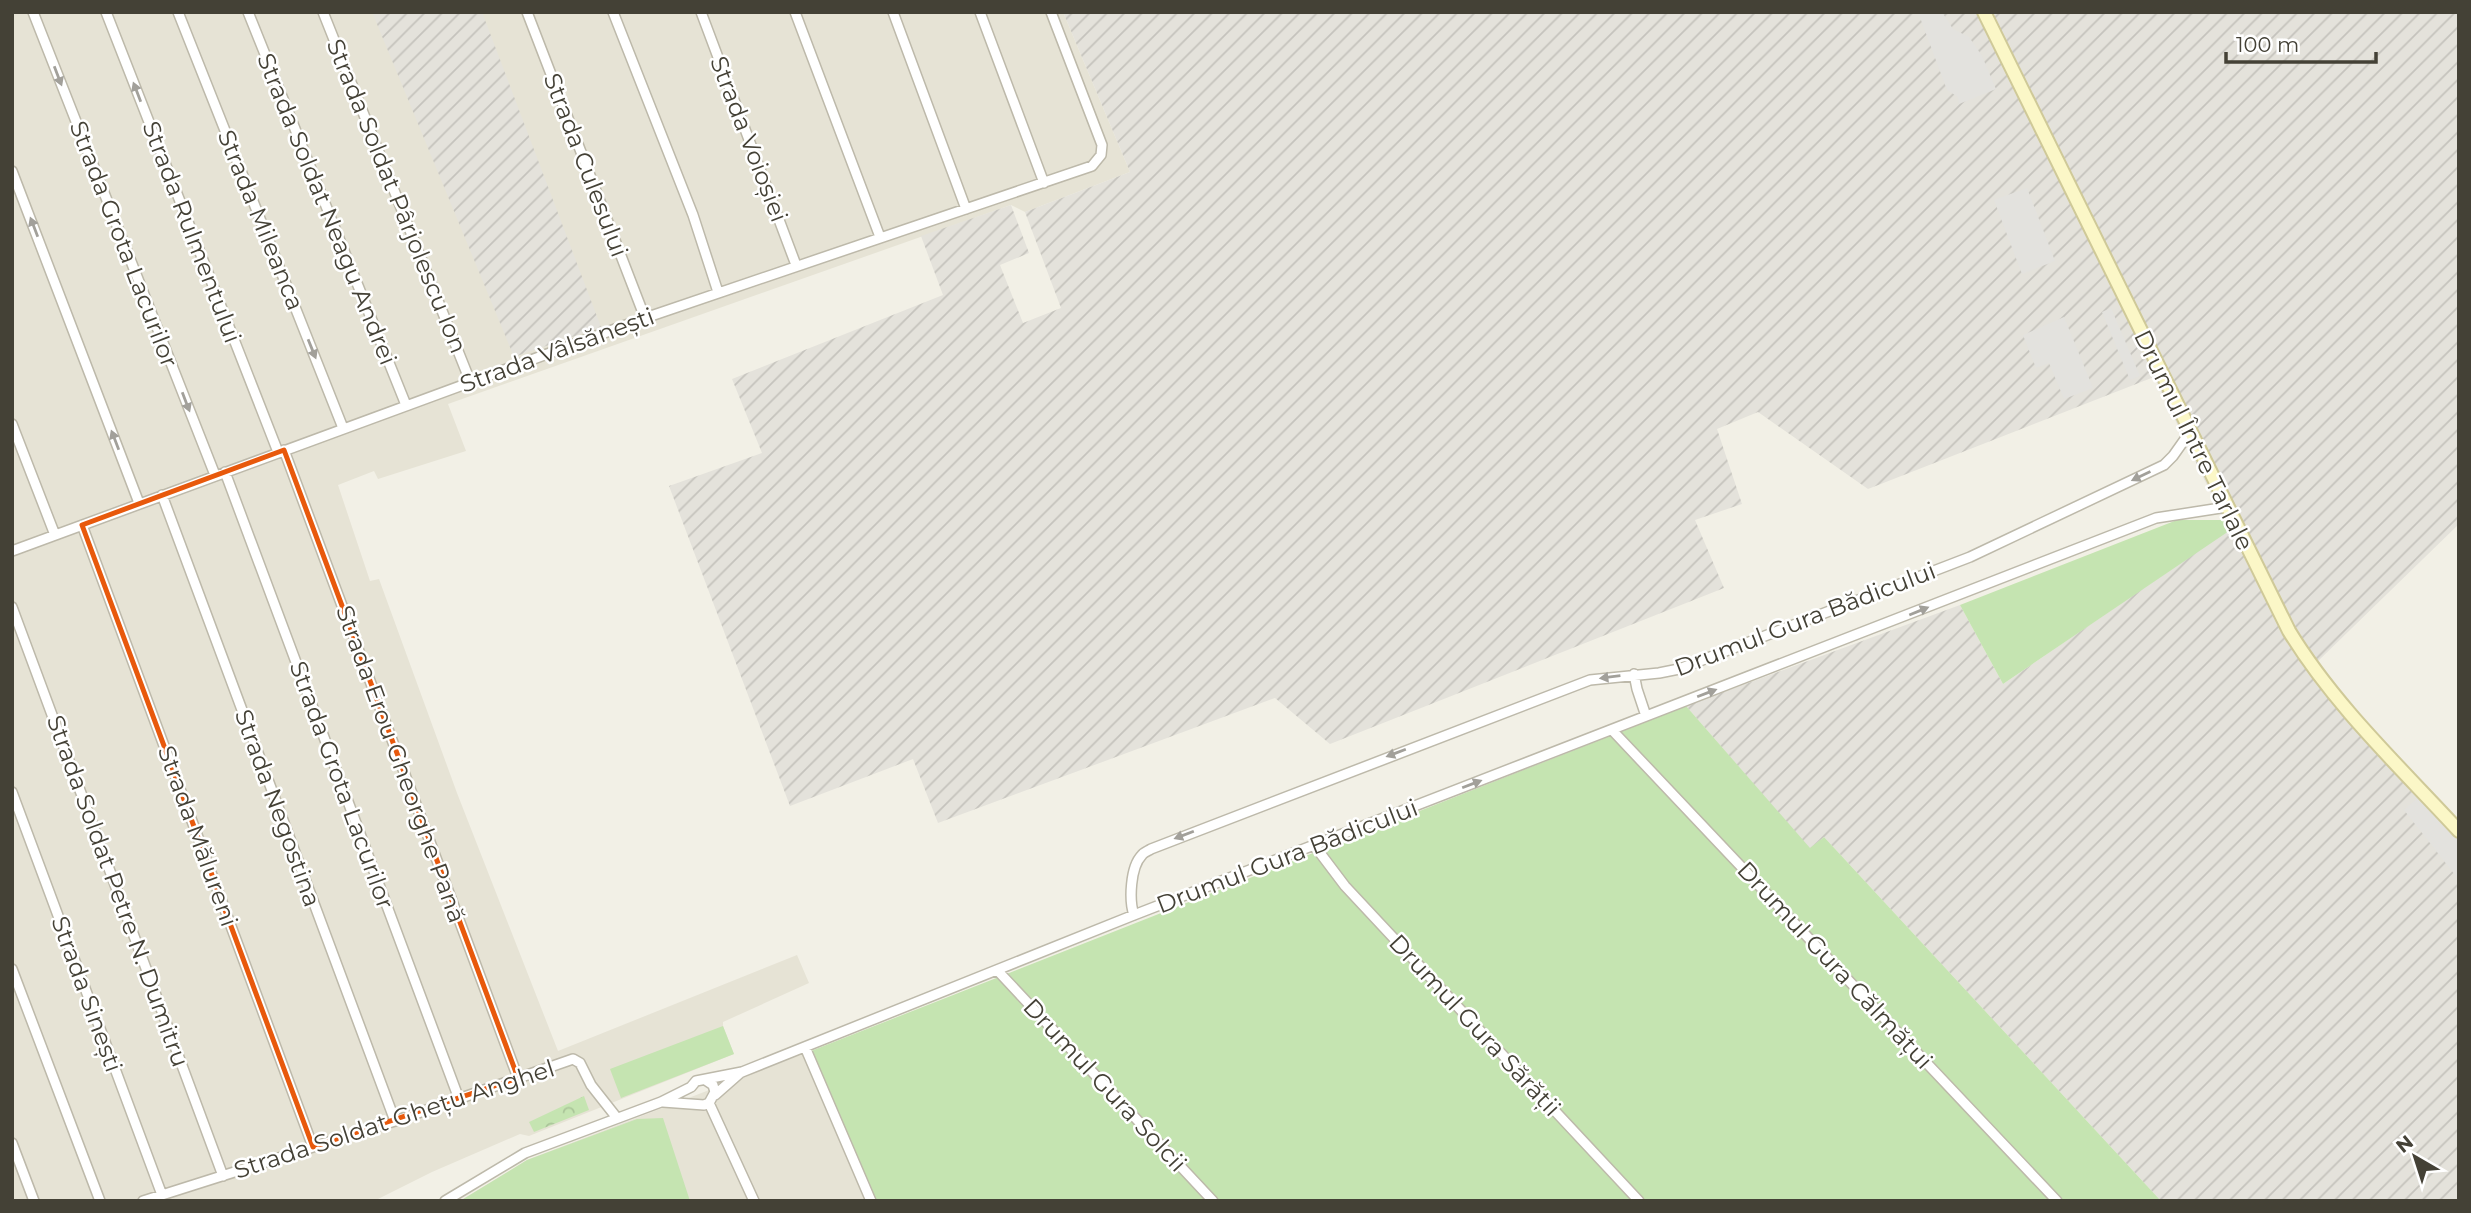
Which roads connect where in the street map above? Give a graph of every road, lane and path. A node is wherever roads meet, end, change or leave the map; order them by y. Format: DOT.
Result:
graph roads {
  1 [pos="33,12"];
  2 [pos="106,12"];
  3 [pos="178,12"];
  4 [pos="248,12"];
  5 [pos="323,12"];
  6 [pos="527,12"];
  7 [pos="613,12"];
  8 [pos="701,12"];
  9 [pos="795,12"];
  10 [pos="893,12"];
  11 [pos="980,12"];
  12 [pos="1051,12"];
  13 [pos="1984,12"];
  14 [pos="12,171"];
  15 [pos="1044,183"];
  16 [pos="966,209"];
  17 [pos="880,237"];
  18 [pos="796,265"];
  19 [pos="718,292"];
  20 [pos="645,318"];
  21 [pos="470,381"];
  22 [pos="406,405"];
  23 [pos="12,424"];
  24 [pos="343,428"];
  25 [pos="2190,432"];
  26 [pos="281,451"];
  27 [pos="225,472"];
  28 [pos="215,475"];
  29 [pos="162,495"];
  30 [pos="139,503"];
  31 [pos="2227,507"];
  32 [pos="82,525"];
  33 [pos="55,535"];
  34 [pos="12,551"];
  35 [pos="12,607"];
  36 [pos="1634,674"];
  37 [pos="1646,716"];
  38 [pos="1612,730"];
  39 [pos="12,792"];
  40 [pos="2459,831"];
  41 [pos="1314,845"];
  42 [pos="1134,915"];
  43 [pos="12,969"];
  44 [pos="997,970"];
  45 [pos="804,1047"];
  46 [pos="742,1072"];
  47 [pos="518,1078"];
  48 [pos="707,1081"];
  49 [pos="691,1087"];
  50 [pos="459,1098"];
  51 [pos="712,1099"];
  52 [pos="661,1102"];
  53 [pos="695,1103"];
  54 [pos="617,1118"];
  55 [pos="395,1121"];
  56 [pos="12,1143"];
  57 [pos="313,1147"];
  58 [pos="223,1176"];
  59 [pos="162,1195"];
  60 [pos="34,1201"];
  61 [pos="100,1201"];
  62 [pos="144,1201"];
  63 [pos="445,1201"];
  64 [pos="754,1201"];
  65 [pos="871,1201"];
  66 [pos="1213,1201"];
  67 [pos="1639,1201"];
  68 [pos="2057,1201"];
  1 -- 28 [label="street, Strada Grota Lacurilor, one-way"];
  26 -- 2 [label="street, Strada Rulmentului, one-way"];
  3 -- 24 [label="street, Strada Mileanca, one-way"];
  4 -- 22 [label="street, Strada Soldat Neagu Andrei"];
  5 -- 21 [label="street, Strada Soldat Pârjolescu Ion"];
  6 -- 20 [label="street, Strada Culesului"];
  7 -- 19 [label="street"];
  8 -- 18 [label="street, Strada Voioșiei"];
  9 -- 17 [label="street"];
  10 -- 16 [label="street"];
  11 -- 15 [label="street"];
  12 -- 15 [label="street, Strada Vâlsănești"];
  13 -- 25 [label="main road, Drumul Între Tarlale"];
  30 -- 14 [label="street, one-way"];
  15 -- 16 [label="street, Strada Vâlsănești"];
  16 -- 17 [label="street, Strada Vâlsănești"];
  17 -- 18 [label="street, Strada Vâlsănești"];
  18 -- 19 [label="street, Strada Vâlsănești"];
  19 -- 20 [label="street, Strada Vâlsănești"];
  20 -- 21 [label="street, Strada Vâlsănești"];
  21 -- 22 [label="street, Strada Vâlsănești"];
  22 -- 24 [label="street, Strada Vâlsănești"];
  23 -- 33 [label="street"];
  24 -- 26 [label="street, Strada Vâlsănești"];
  25 -- 31 [label="main road, Drumul Între Tarlale"];
  25 -- 36 [label="street, Drumul Gura Bădicului, one-way"];
  26 -- 27 [label="street, Strada Vâlsănești"];
  26 -- 47 [label="street, Strada Erou Gheorghe Pană"];
  27 -- 28 [label="street, Strada Vâlsănești"];
  27 -- 50 [label="street, Strada Grota Lacurilor"];
  28 -- 29 [label="street, Strada Vâlsănești"];
  29 -- 30 [label="street, Strada Vâlsănești"];
  29 -- 55 [label="street, Strada Negostina"];
  30 -- 32 [label="street, Strada Vâlsănești"];
  37 -- 31 [label="street, Drumul Gura Bădicului, one-way"];
  31 -- 40 [label="main road, Drumul Între Tarlale"];
  32 -- 33 [label="street, Strada Vâlsănești"];
  32 -- 57 [label="street, Strada Mălureni"];
  33 -- 34 [label="street, Strada Vâlsănești"];
  35 -- 58 [label="street, Strada Soldat Petre N. Dumitru"];
  36 -- 37 [label="street"];
  36 -- 42 [label="street, Drumul Gura Bădicului, one-way"];
  37 -- 38 [label="street, Drumul Gura Bădicului"];
  41 -- 38 [label="street, Drumul Gura Bădicului, one-way"];
  38 -- 68 [label="street, Drumul Gura Călmățui"];
  39 -- 59 [label="street, Strada Sinești"];
  41 -- 42 [label="street, Drumul Gura Bădicului"];
  41 -- 67 [label="street, Drumul Gura Sărății"];
  42 -- 44 [label="street, Drumul Gura Bădicului"];
  43 -- 61 [label="street"];
  44 -- 45 [label="street, Drumul Gura Bădicului"];
  44 -- 66 [label="street, Drumul Gura Solcii"];
  45 -- 46 [label="street, Drumul Gura Bădicului"];
  45 -- 65 [label="street"];
  46 -- 48 [label="street, Drumul Gura Bădicului"];
  46 -- 51 [label="street"];
  47 -- 50 [label="street, Strada Soldat Ghețu Anghel"];
  47 -- 54 [label="street, Strada Soldat Ghețu Anghel"];
  48 -- 49 [label="street"];
  48 -- 51 [label="street"];
  49 -- 52 [label="street"];
  49 -- 53 [label="street"];
  50 -- 55 [label="street, Strada Soldat Ghețu Anghel"];
  51 -- 53 [label="street"];
  51 -- 64 [label="street"];
  52 -- 53 [label="street"];
  52 -- 54 [label="street"];
  54 -- 63 [label="street"];
  55 -- 57 [label="street, Strada Soldat Ghețu Anghel"];
  56 -- 60 [label="street"];
  57 -- 58 [label="street, Strada Soldat Ghețu Anghel"];
  58 -- 59 [label="street, Strada Soldat Ghețu Anghel"];
  59 -- 62 [label="street, Strada Soldat Ghețu Anghel"];
}
